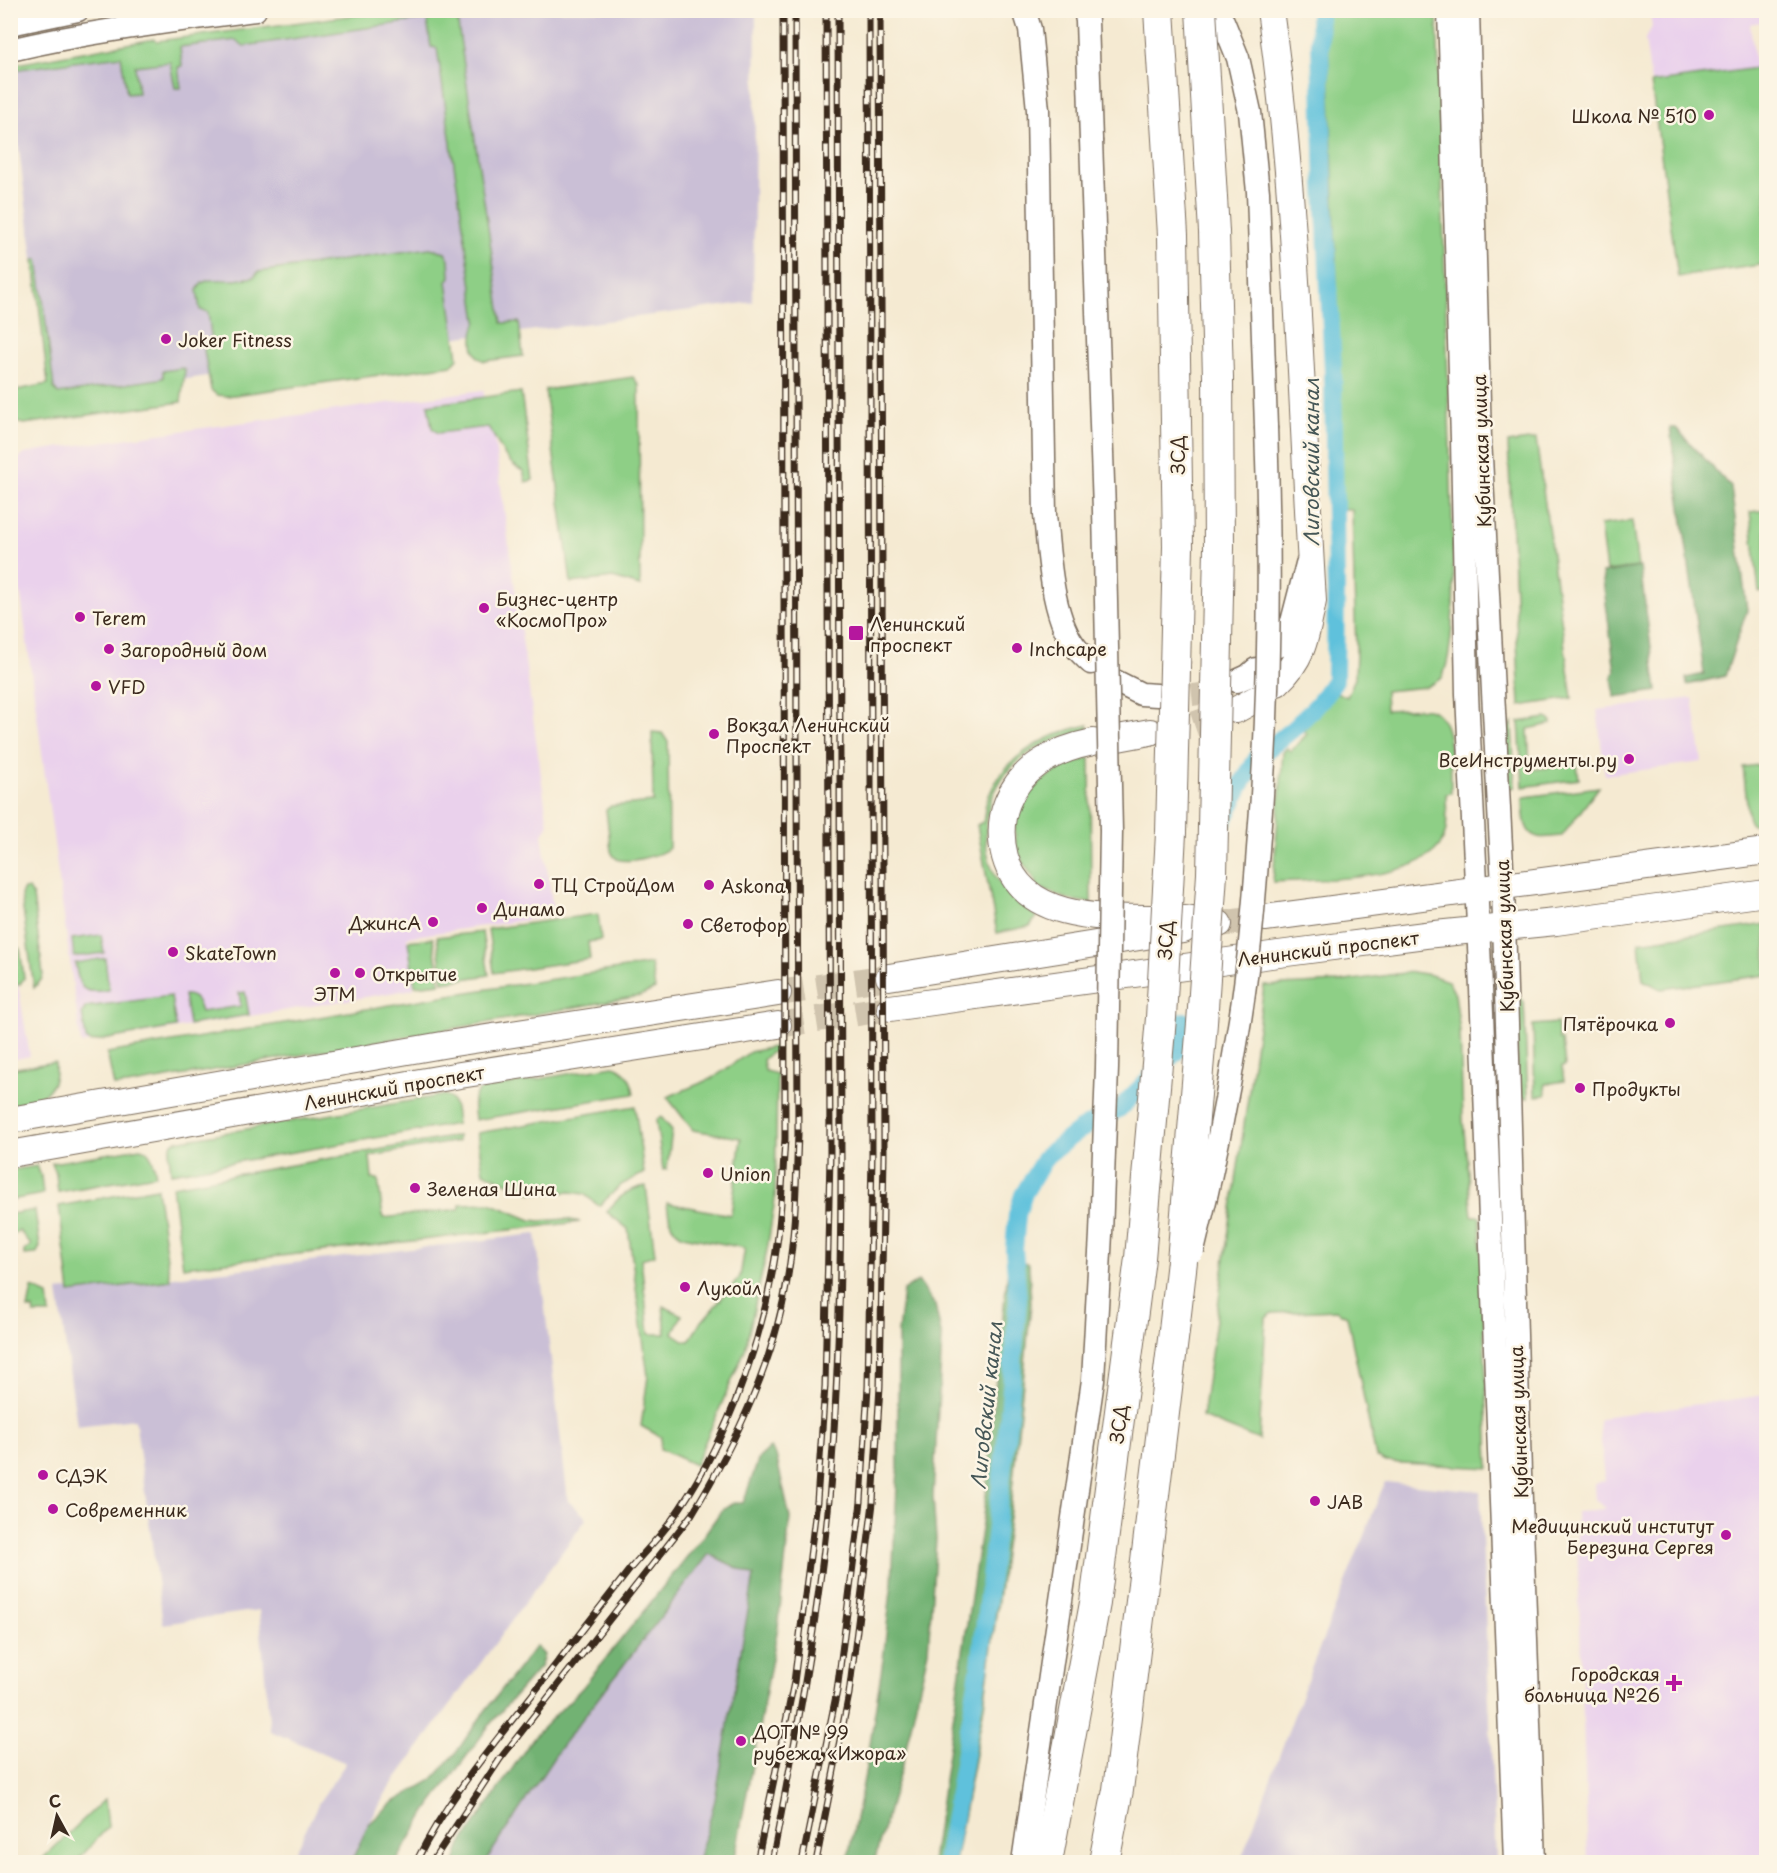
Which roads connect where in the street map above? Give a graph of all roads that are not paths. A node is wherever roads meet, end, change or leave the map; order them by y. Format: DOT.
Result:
graph roads {
  1 [pos="78,10"];
  2 [pos="255,10"];
  3 [pos="1024,10"];
  4 [pos="1085,10"];
  5 [pos="1159,10"];
  6 [pos="1449,10"];
  7 [pos="1468,10"];
  8 [pos="1212,16"];
  9 [pos="1271,20"];
  10 [pos="10,24"];
  11 [pos="10,50"];
  12 [pos="1310,551"];
  13 [pos="1278,646"];
  14 [pos="1091,663"];
  15 [pos="1256,669"];
  16 [pos="1115,681"];
  17 [pos="1237,681"];
  18 [pos="1277,683"];
  19 [pos="1157,695"];
  20 [pos="1150,732"];
  21 [pos="1118,738"];
  22 [pos="1093,742"];
  23 [pos="1767,851"];
  24 [pos="1503,886"];
  25 [pos="1476,890"];
  26 [pos="1767,893"];
  27 [pos="1264,918"];
  28 [pos="1504,927"];
  29 [pos="1479,930"];
  30 [pos="889,977"];
  31 [pos="778,993"];
  32 [pos="890,1008"];
  33 [pos="778,1025"];
  34 [pos="10,1120"];
  35 [pos="10,1154"];
  36 [pos="1173,1331"];
  37 [pos="1023,1863"];
  38 [pos="1047,1863"];
  39 [pos="1104,1863"];
  40 [pos="1515,1863"];
  41 [pos="1534,1863"];
  1 -- 10 [label="main road"];
  2 -- 11 [label="main road"];
  3 -- 14 [label="main road"];
  4 -- 37 [label="main road, bridge"];
  5 -- 38 [label="highway, ЗСД, bridge"];
  6 -- 25 [label="main road, Кубинская улица"];
  7 -- 24 [label="main road, Кубинская улица"];
  8 -- 36 [label="highway, bridge"];
  8 -- 36 [label="main road, bridge"];
  9 -- 12 [label="main road"];
  12 -- 13 [label="main road"];
  12 -- 18 [label="main road"];
  15 -- 17 [label="main road"];
  16 -- 19 [label="main road"];
  20 -- 21 [label="main road"];
  22 -- 30 [label="main road"];
  23 -- 24 [label="main road, Ленинский проспект"];
  24 -- 25 [label="main road, Ленинский проспект"];
  24 -- 28 [label="main road, Кубинская улица"];
  25 -- 27 [label="main road, Ленинский проспект"];
  25 -- 29 [label="main road, Кубинская улица"];
  26 -- 28 [label="main road, Ленинский проспект"];
  28 -- 29 [label="main road, Ленинский проспект"];
  28 -- 41 [label="main road, Кубинская улица"];
  29 -- 32 [label="main road, Ленинский проспект"];
  29 -- 40 [label="main road, Кубинская улица"];
  31 -- 34 [label="main road, Ленинский проспект"];
  33 -- 35 [label="main road, Ленинский проспект"];
  36 -- 39 [label="highway"];
}
